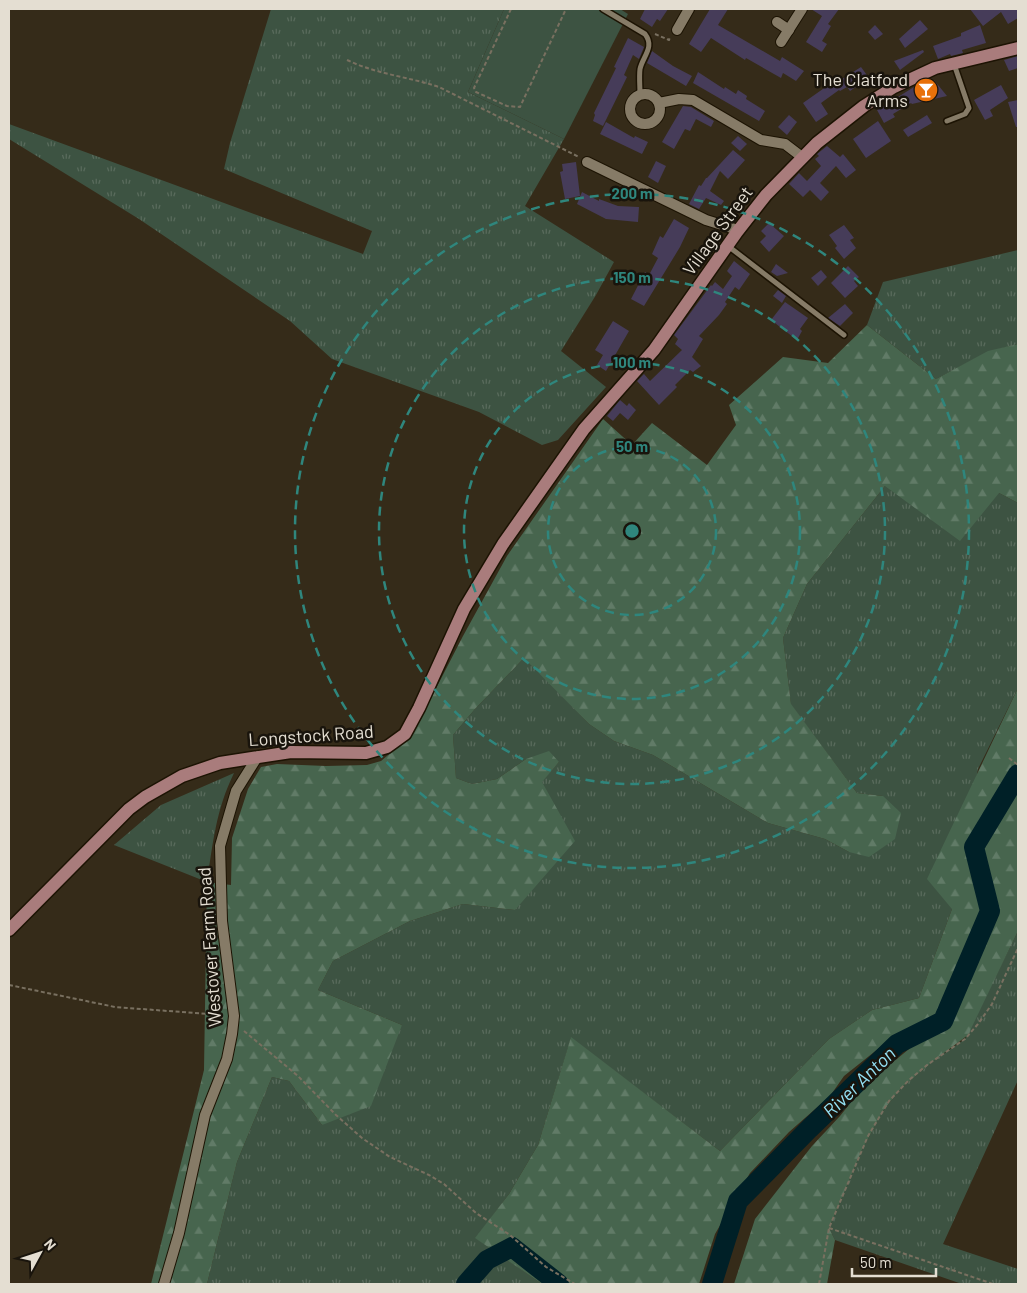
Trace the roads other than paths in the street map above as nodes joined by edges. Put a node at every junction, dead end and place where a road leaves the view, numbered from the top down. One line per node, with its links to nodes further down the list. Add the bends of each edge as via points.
1 (603, 9): 10 (lane, via 650,40 650,48 640,70)
2 (688, 9): 5 (street)
3 (802, 9): 6 (street)
4 (777, 22): 6 (street)
5 (677, 30)
6 (789, 30): 7 (street)
7 (781, 42)
8 (1018, 48): 9 (street, Village Street)
9 (954, 63): 12 (lane, via 969,108 965,114); 13 (street, Village Street, via 894,87 838,125)
10 (640, 94): 11 (street, via 653,96); 11 (street, via 632,101 630,110 639,122 653,121 659,113)
11 (659, 103): 13 (street, via 693,100 761,140 785,144)
12 (947, 121)
13 (802, 157): 15 (street, Village Street)
14 (587, 162): 15 (street, via 706,220)
15 (738, 230): 16 (street, Village Street)
16 (728, 246): 17 (lane); 18 (street, Village Street, via 654,350 584,429)
17 (844, 336)
18 (484, 575): 19 (street, Longstock Road, via 464,609 412,722 397,741 366,753 292,752)
19 (258, 756): 20 (street, Longstock Road, via 199,769 144,797 114,823); 21 (street, Westover Farm Road, via 236,791 220,846 222,920 234,1016 228,1059 206,1115)
20 (9, 930)
21 (164, 1284)

